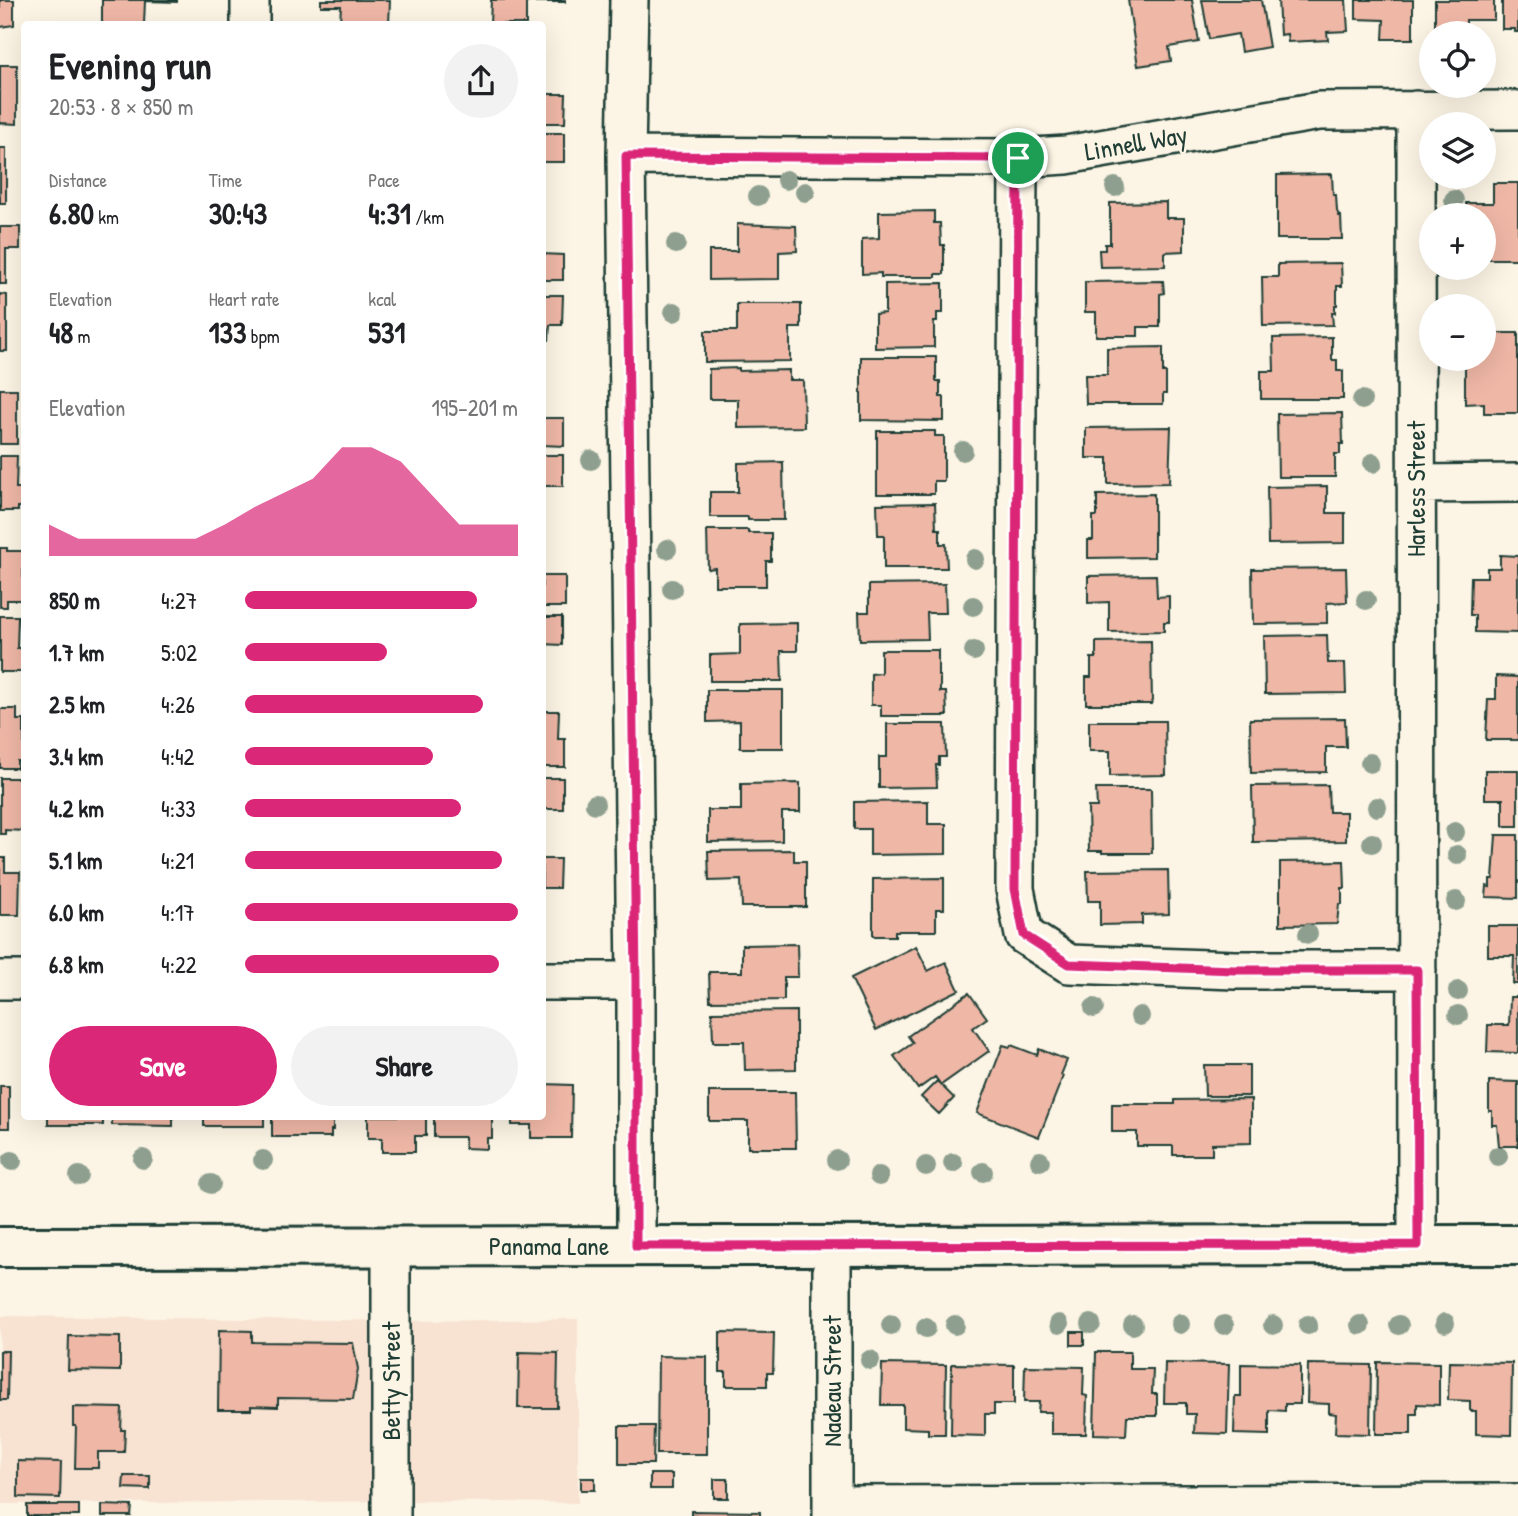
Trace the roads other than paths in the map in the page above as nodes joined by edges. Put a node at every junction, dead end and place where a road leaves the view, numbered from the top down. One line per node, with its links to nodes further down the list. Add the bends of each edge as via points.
1 (250, 0): 3 (street)
2 (629, 0): 6 (street)
3 (250, 21)
4 (1416, 110): 5 (street, Linnell Way); 7 (street, Linnell Way, via 1320,111 1066,155); 9 (street, Harless Street)
5 (1518, 110)
6 (626, 156): 7 (street, Linnell Way); 14 (street)
7 (1018, 158): 10 (street, via 1015,889 1024,935 1069,964)
8 (1518, 483): 9 (street)
9 (1416, 484): 10 (street, Harless Street)
10 (1417, 970): 15 (street, Harless Street)
11 (0, 980): 12 (street)
12 (21, 980)
13 (546, 981): 14 (street)
14 (636, 981): 17 (street)
15 (1418, 1245): 16 (main road, Panama Lane); 18 (main road, Panama Lane)
16 (1518, 1245)
17 (636, 1246): 18 (main road, Panama Lane); 20 (main road, Panama Lane)
18 (832, 1246): 22 (street, Nadeau Street)
19 (0, 1247): 20 (main road, Panama Lane)
20 (391, 1247): 23 (street, Betty Street)
21 (1518, 1503): 22 (street)
22 (832, 1510)
23 (391, 1516)

